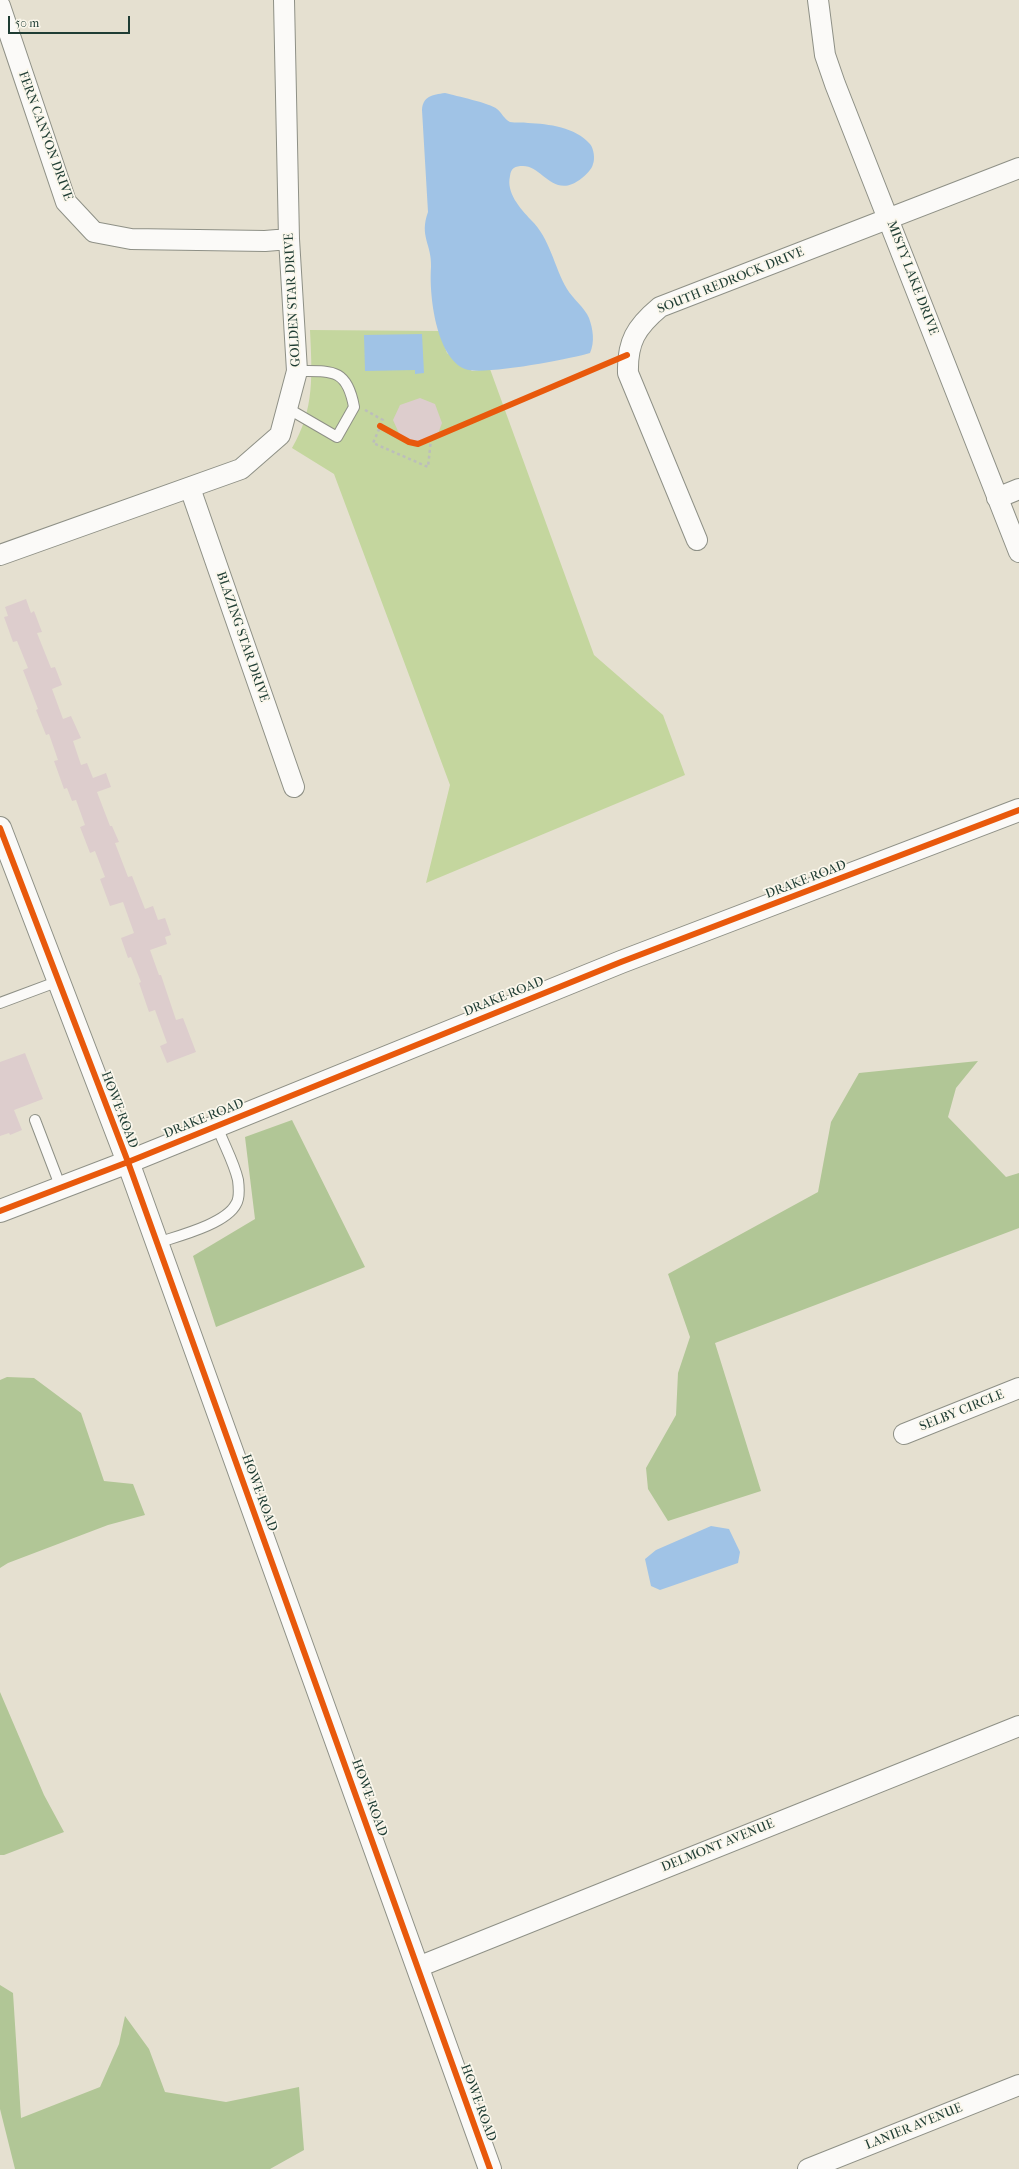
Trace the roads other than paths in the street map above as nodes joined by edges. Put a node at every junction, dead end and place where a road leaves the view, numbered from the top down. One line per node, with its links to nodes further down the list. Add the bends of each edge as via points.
1 (284, 0): 6 (street, GOLDEN STAR DRIVE)
2 (818, 0): 5 (street, MISTY LAKE DRIVE, via 825,54)
3 (0, 6): 6 (street, FERN CANYON DRIVE, via 66,202 94,232 131,239)
4 (1019, 168): 5 (street, SOUTH REDROCK DRIVE)
5 (889, 219): 11 (street, MISTY LAKE DRIVE); 12 (street, SOUTH REDROCK DRIVE, via 660,307 645,320 634,335 627,355 628,374)
6 (289, 239): 7 (street, GOLDEN STAR DRIVE)
7 (297, 371): 8 (street, GOLDEN STAR DRIVE); 8 (lane, via 327,370 344,378 352,393 354,407 337,438)
8 (287, 408): 9 (street, GOLDEN STAR DRIVE, via 280,435 241,469)
9 (190, 488): 14 (street, GOLDEN STAR DRIVE); 15 (street, BLAZING STAR DRIVE)
10 (1019, 489): 11 (street)
11 (997, 498): 13 (street, MISTY LAKE DRIVE)
12 (697, 540)
13 (1019, 552)
14 (0, 555)
15 (294, 787)
16 (1019, 810): 21 (street, DRAKE ROAD, via 621,962)
17 (0, 828): 18 (street, HOWE ROAD)
18 (59, 981): 19 (lane); 22 (street, HOWE ROAD)
19 (0, 1003)
20 (35, 1120): 23 (lane)
21 (217, 1126): 22 (street, DRAKE ROAD); 25 (lane, via 238,1179 239,1192 236,1204 228,1214 217,1221)
22 (128, 1162): 23 (street, DRAKE ROAD); 25 (street, HOWE ROAD)
23 (61, 1188): 24 (street, DRAKE ROAD)
24 (0, 1212)
25 (157, 1243): 29 (street, HOWE ROAD)
26 (1019, 1388): 27 (street, SELBY CIRCLE)
27 (904, 1434)
28 (1019, 1726): 29 (street, DELMONT AVENUE)
29 (418, 1967): 31 (street, HOWE ROAD)
30 (1019, 2085): 32 (street, LANIER AVENUE)
31 (490, 2169)
32 (808, 2169)

